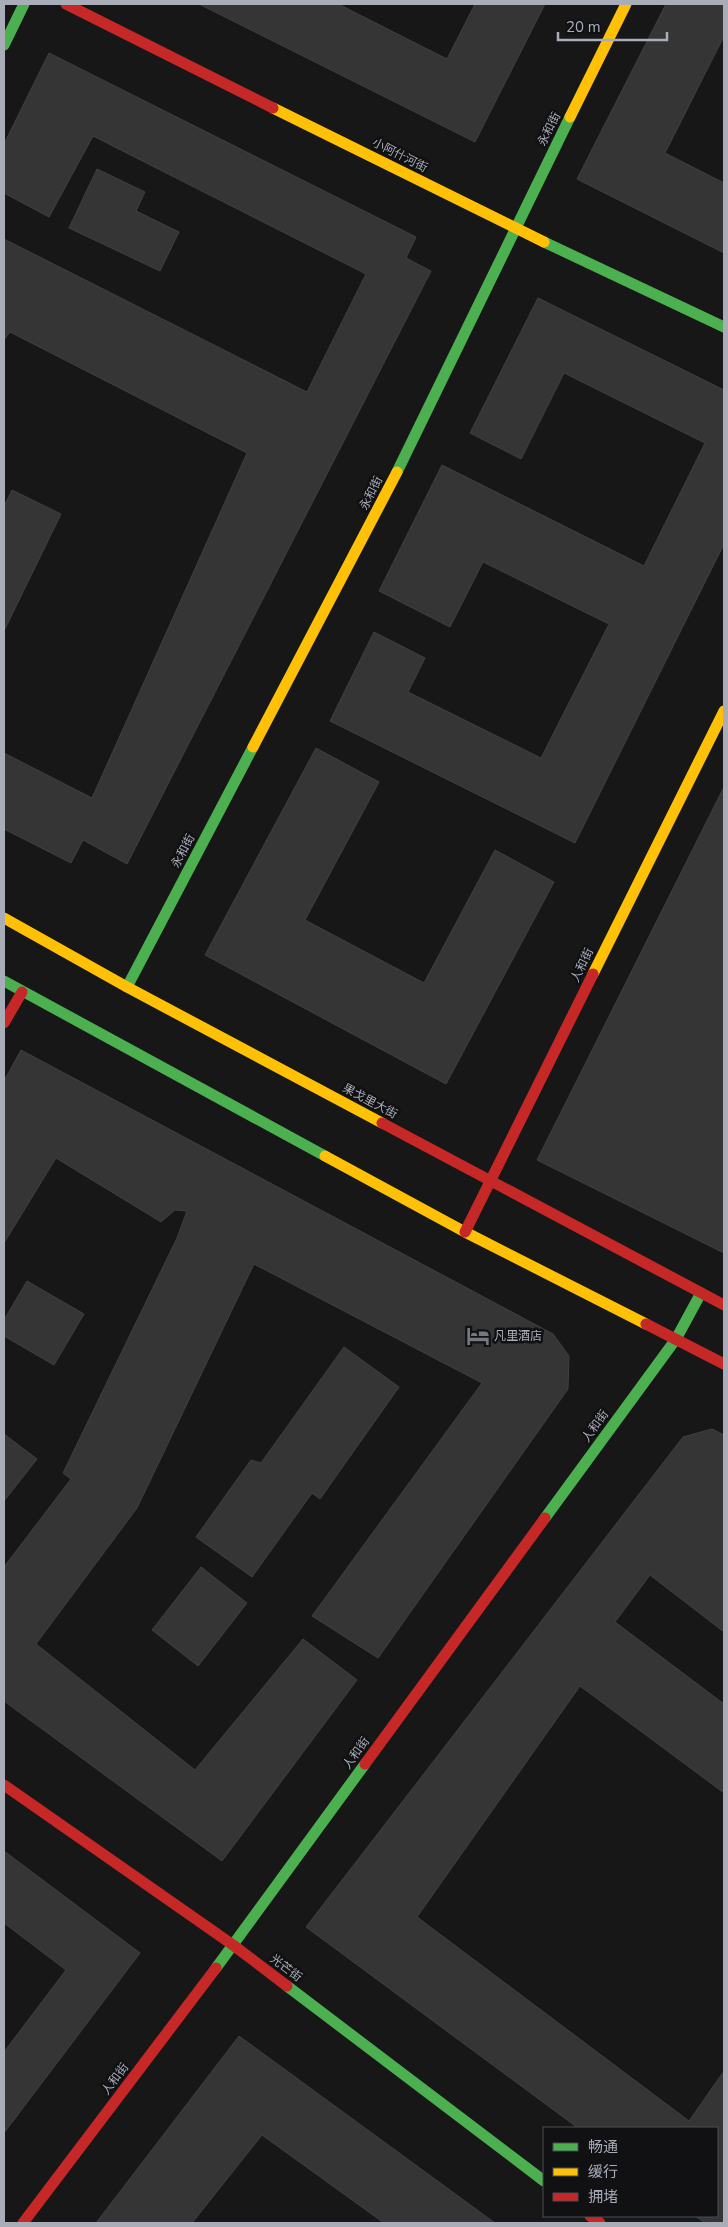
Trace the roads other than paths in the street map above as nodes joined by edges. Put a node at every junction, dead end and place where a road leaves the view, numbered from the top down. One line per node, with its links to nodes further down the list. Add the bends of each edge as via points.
1 (24, 4): 4 (street)
2 (66, 4): 5 (street, 小阿什河街)
3 (626, 4): 5 (street, 永和街)
4 (4, 45)
5 (514, 228): 6 (street, 小阿什河街); 10 (street, 永和街, via 384,499)
6 (724, 327)
7 (724, 711): 13 (street, 人和街)
8 (4, 918): 10 (street, 果戈里大街)
9 (4, 982): 11 (street)
10 (127, 987): 13 (street, 果戈里大街)
11 (22, 992): 12 (street); 14 (street)
12 (4, 1022)
13 (490, 1181): 14 (street, 人和街); 15 (street, 果戈里大街)
14 (465, 1232): 17 (street)
15 (701, 1293): 16 (street, 果戈里大街); 17 (street, 人和街)
16 (724, 1305)
17 (676, 1339): 18 (street); 20 (street, 人和街)
18 (724, 1364)
19 (4, 1785): 20 (street, 光芒街)
20 (233, 1945): 21 (street, 光芒街); 22 (street, 人和街)
21 (543, 2180)
22 (23, 2223)

